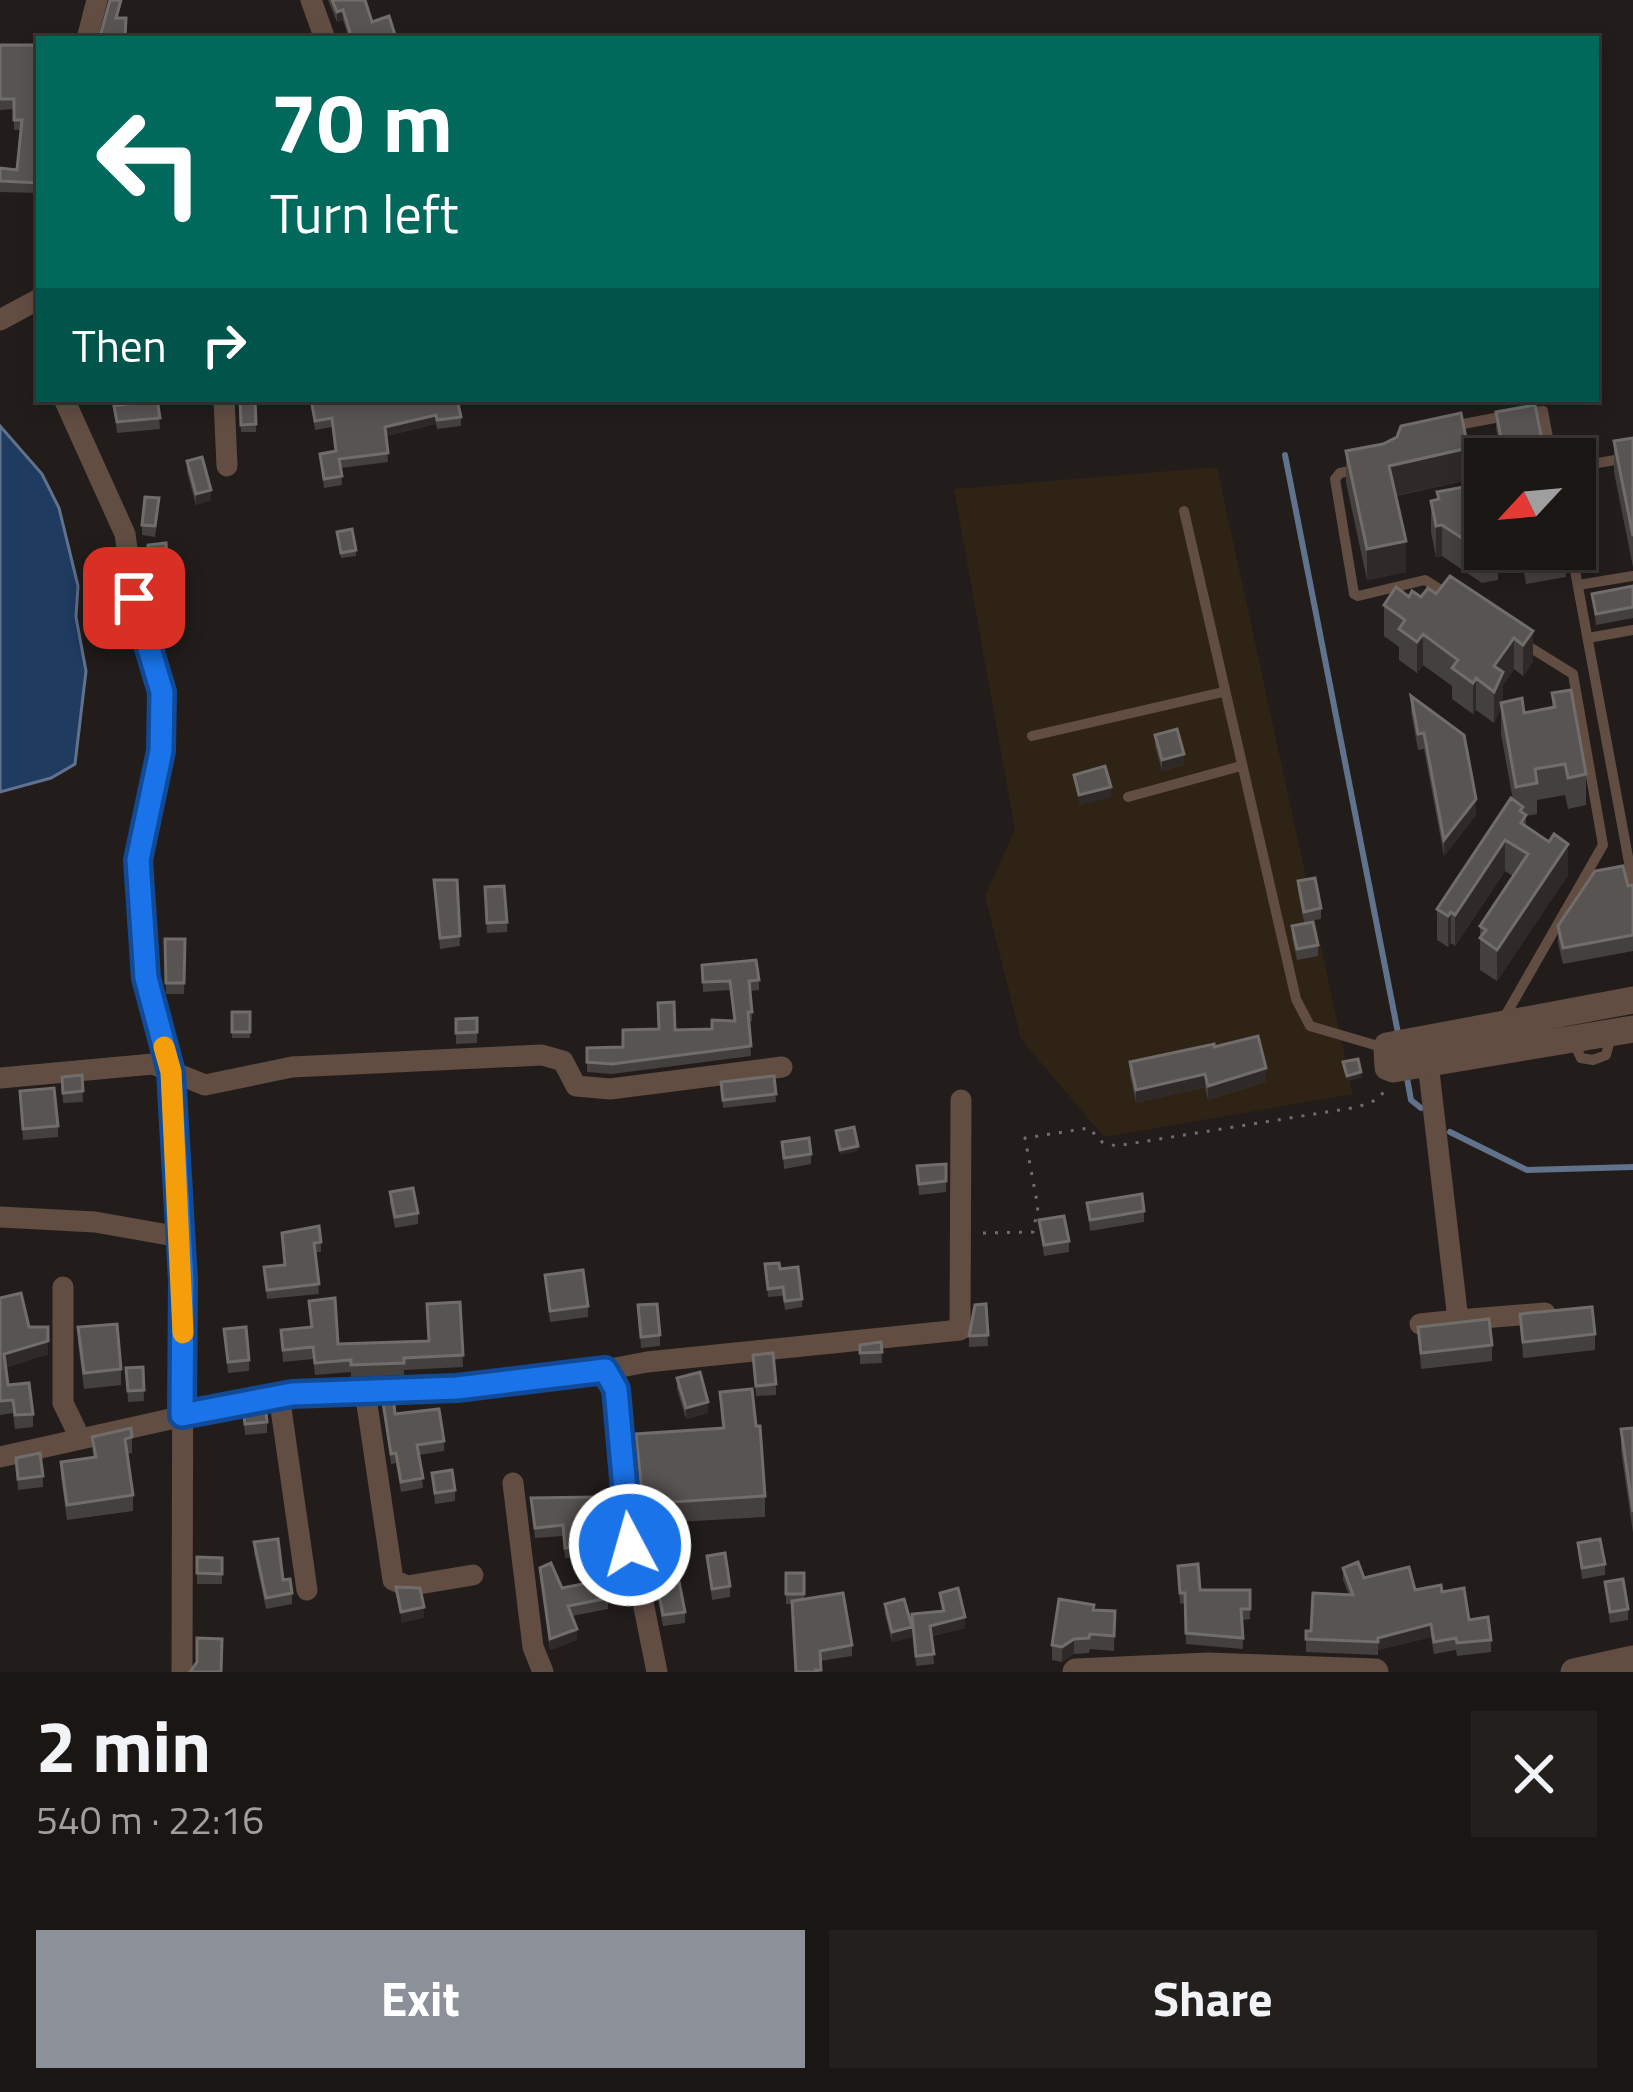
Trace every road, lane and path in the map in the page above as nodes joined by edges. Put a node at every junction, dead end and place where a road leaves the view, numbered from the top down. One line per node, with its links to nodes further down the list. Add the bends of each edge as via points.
1 (97, 0): 3 (street)
2 (311, 0): 4 (street)
3 (88, 36)
4 (324, 36)
5 (36, 307): 6 (street)
6 (0, 320)
7 (65, 402): 35 (street, via 125,534 134,598 159,671 161,751 138,860 146,978)
8 (224, 402): 13 (street)
9 (1431, 430): 10 (lane, via 1540,410)
10 (1548, 438)
11 (1633, 458): 12 (lane)
12 (1596, 463)
13 (227, 466)
14 (1379, 466): 19 (lane, via 1335,475 1354,594 1425,580)
15 (1184, 511): 23 (lane)
16 (1575, 570): 18 (lane)
17 (1633, 576): 18 (lane)
18 (1578, 586): 21 (lane)
19 (1462, 604)
20 (1633, 630): 21 (lane)
21 (1588, 638): 27 (lane)
22 (1517, 639): 30 (lane, via 1573,674 1603,845)
23 (1223, 692): 24 (lane); 25 (lane)
24 (1032, 736)
25 (1241, 766): 26 (lane); 32 (lane, via 1305,1021)
26 (1128, 797)
27 (1633, 884)
28 (1633, 1000): 29 (street)
29 (1580, 1009): 30 (street); 31 (street)
30 (1502, 1022): 32 (street)
31 (1601, 1035): 33 (street)
32 (1389, 1058): 33 (street); 39 (path, via 1386,1090 1337,1110 1116,1146 1089,1128 1025,1138 1038,1207 1034,1232)
33 (1428, 1063): 43 (street)
34 (782, 1067): 35 (street, via 610,1089 577,1086 563,1061 542,1055 292,1067 205,1085)
35 (171, 1072): 36 (street, via 153,1064); 40 (street)
36 (0, 1078)
37 (961, 1100): 39 (street)
38 (0, 1216): 40 (street)
39 (961, 1234): 45 (street, via 960,1330)
40 (180, 1238): 48 (street)
41 (63, 1287): 49 (street, via 63,1403)
42 (1566, 1311): 43 (street)
43 (1458, 1320): 44 (street)
44 (1420, 1324)
45 (605, 1370): 46 (street, via 493,1386); 58 (street, via 616,1389 627,1522)
46 (365, 1391): 47 (street); 52 (street, via 392,1580 407,1586)
47 (280, 1395): 48 (street); 53 (street)
48 (182, 1415): 49 (street); 56 (street)
49 (80, 1438): 50 (street)
50 (0, 1457)
51 (513, 1483): 57 (street)
52 (473, 1575)
53 (307, 1590)
54 (1633, 1659): 61 (street)
55 (1217, 1669): 59 (street); 60 (street)
56 (182, 1672)
57 (542, 1672)
58 (657, 1672)
59 (1076, 1672)
60 (1375, 1672)
61 (1574, 1672)

